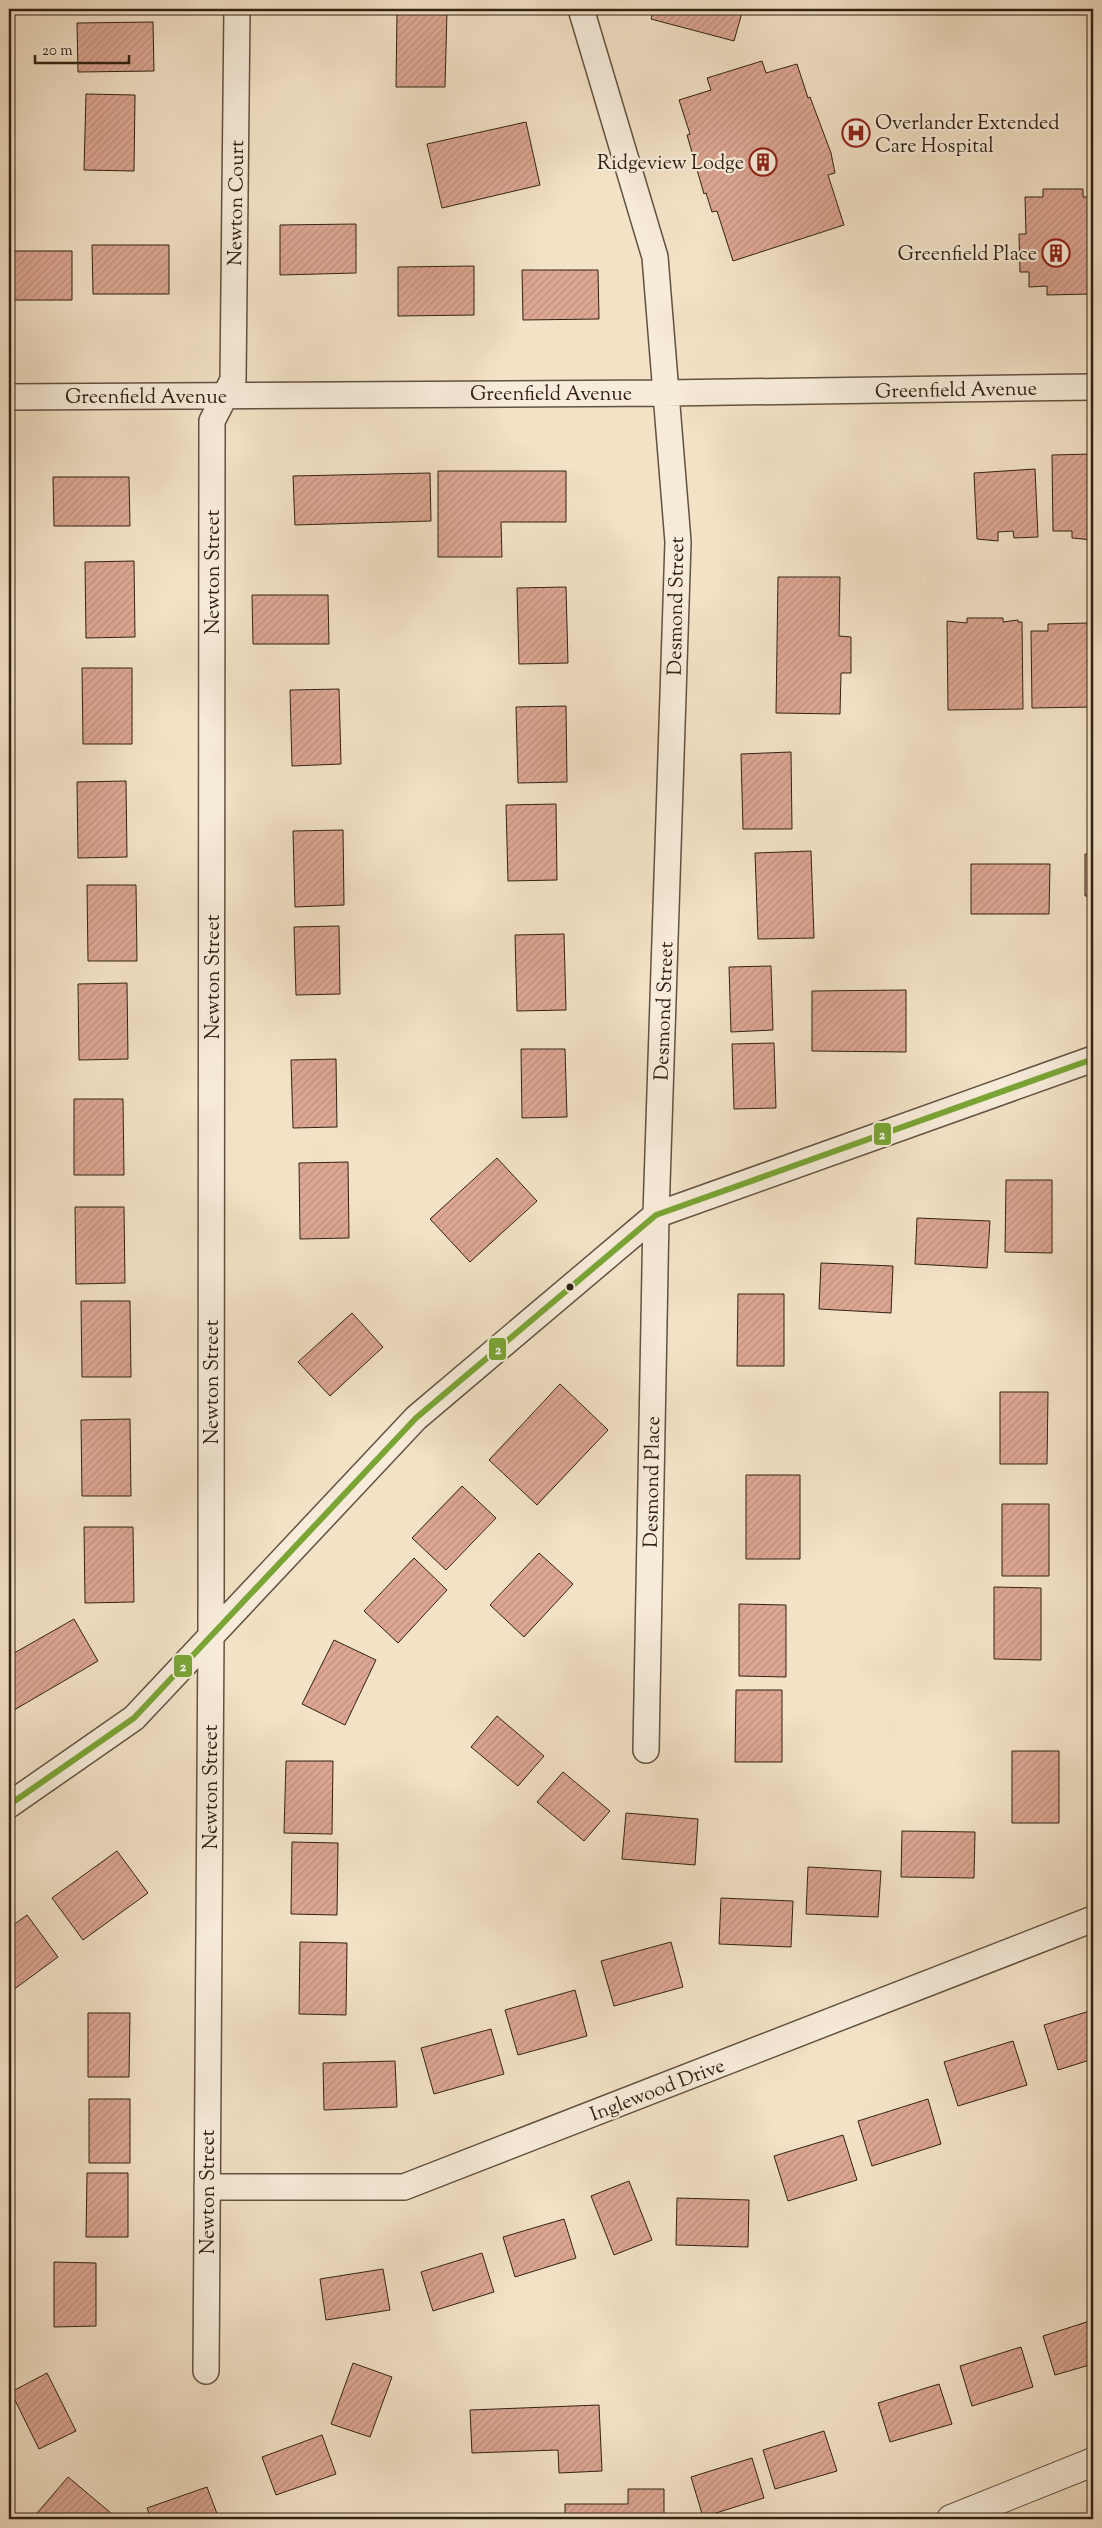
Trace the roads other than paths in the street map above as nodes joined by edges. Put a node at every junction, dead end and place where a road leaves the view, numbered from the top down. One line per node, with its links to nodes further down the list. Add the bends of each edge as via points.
1 (237, 9): 5 (street, Newton Court, via 233,380)
2 (581, 9): 4 (street, Desmond Street, via 655,256)
3 (1093, 387): 4 (street, Greenfield Avenue)
4 (665, 392): 5 (street, Greenfield Avenue); 8 (street, Desmond Street, via 678,542)
5 (225, 396): 6 (street, Greenfield Avenue); 9 (street, Newton Street, via 212,421)
6 (9, 397)
7 (1093, 1059): 8 (street)
8 (656, 1215): 9 (street, via 416,1418); 10 (street, Desmond Place)
9 (211, 1634): 11 (street, via 134,1718); 13 (street, Newton Street)
10 (646, 1750)
11 (9, 1805)
12 (1093, 1919): 13 (street, Inglewood Drive, via 404,2187)
13 (207, 2187): 14 (street, Newton Street)
14 (206, 2371)
15 (1093, 2462): 16 (street)
16 (951, 2519)

